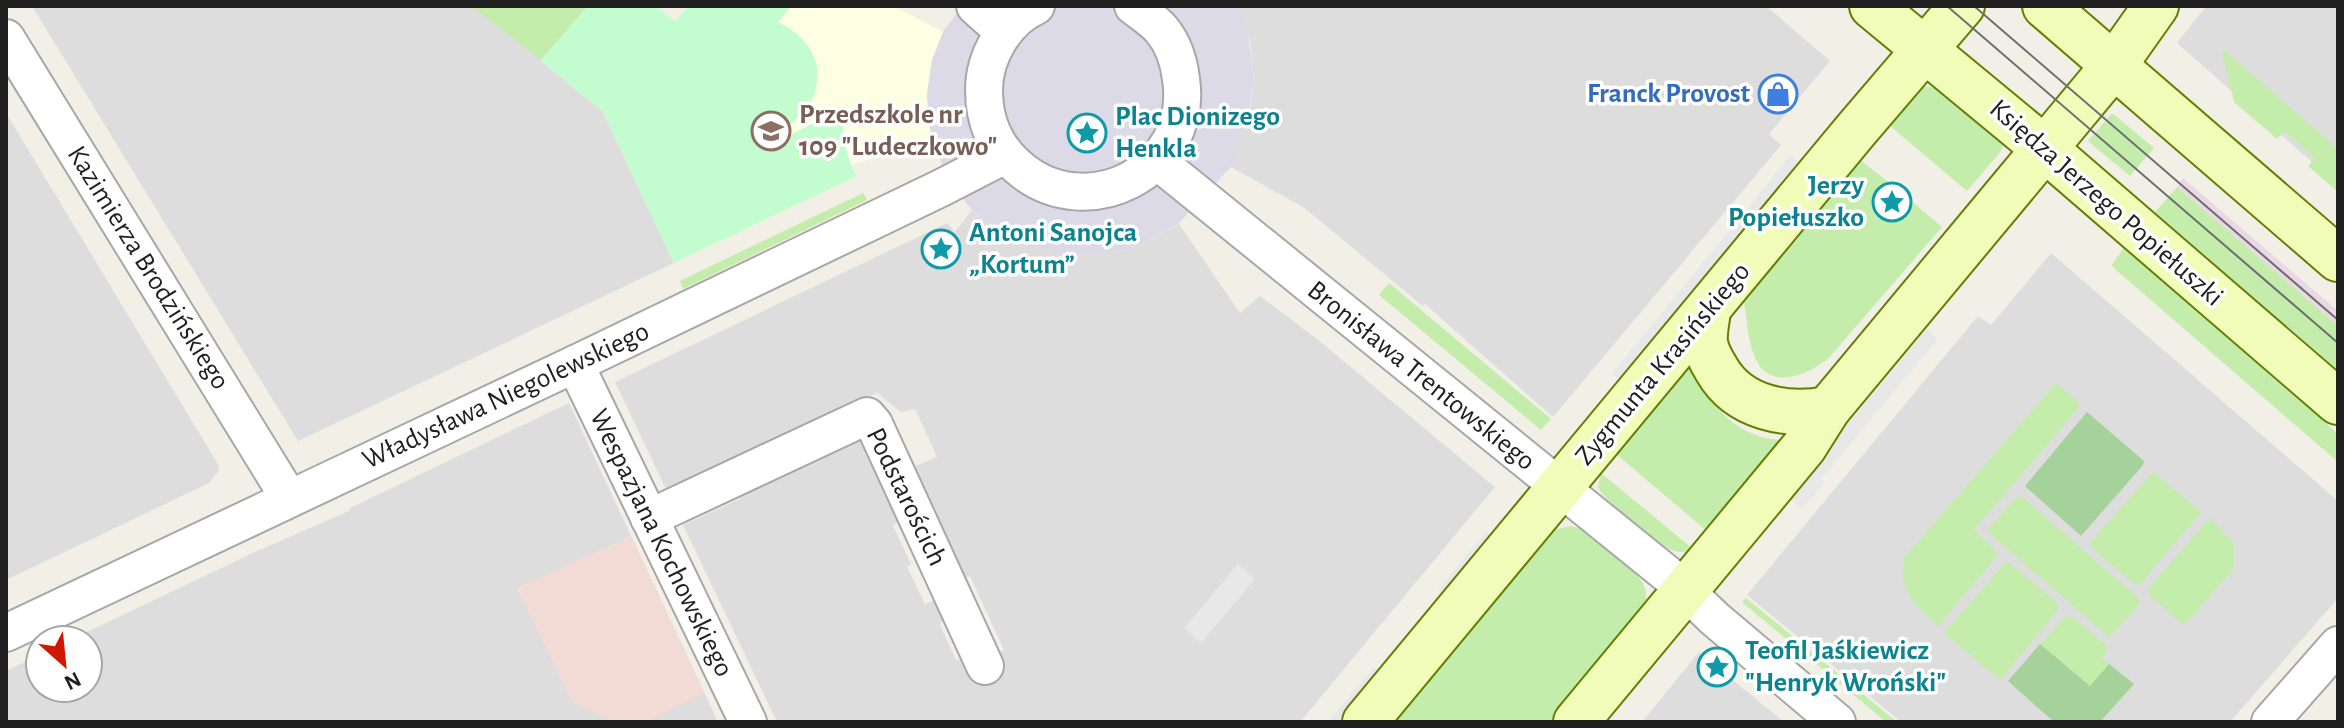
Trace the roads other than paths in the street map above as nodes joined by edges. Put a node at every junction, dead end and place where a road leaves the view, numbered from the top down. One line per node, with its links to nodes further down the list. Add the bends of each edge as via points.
1 (975, 6): 8 (street)
2 (1036, 6): 8 (street)
3 (1133, 6): 14 (street, via 1161,30 1179,61 1184,96 1176,132)
4 (1872, 6): 10 (street, Księdza Jerzego Popiełuszki)
5 (1962, 6): 10 (street, Zygmunta Krasińskiego)
6 (2045, 6): 11 (street)
7 (2156, 6): 11 (street)
8 (1004, 32): 13 (street, via 984,80 984,107)
9 (6, 38): 21 (street, Kazimierza Brodzińskiego)
10 (1925, 48): 12 (street, Księdza Jerzego Popiełuszki); 16 (street, Zygmunta Krasińskiego)
11 (2115, 64): 12 (street); 15 (street)
12 (2045, 149): 18 (street, Księdza Jerzego Popiełuszki); 19 (street)
13 (1005, 155): 14 (street, via 1030,178 1062,191 1096,192 1129,182); 17 (street, Władysława Niegolewskiego)
14 (1157, 161): 20 (street, Bronisława Trentowskiego)
15 (2338, 259)
16 (1708, 310): 19 (street, via 1705,343 1712,362 1725,384 1745,401 1796,411); 20 (street, Zygmunta Krasińskiego)
17 (575, 364): 21 (street, Władysława Niegolewskiego); 22 (street, Wespazjana Kochowskiego)
18 (2338, 402)
19 (1828, 409): 23 (street, via 1804,447)
20 (1560, 488): 23 (street, Bronisława Trentowskiego); 28 (street, Zygmunta Krasińskiego)
21 (289, 498): 24 (street, Władysława Niegolewskiego)
22 (649, 518): 26 (street, Podstarościch, via 867,416); 27 (street, Wespazjana Kochowskiego)
23 (1685, 591): 29 (street); 30 (street, Bronisława Trentowskiego)
24 (6, 633)
25 (2338, 645): 31 (street)
26 (985, 666)
27 (748, 722)
28 (1365, 722)
29 (1576, 722)
30 (1837, 722)
31 (2270, 722)

